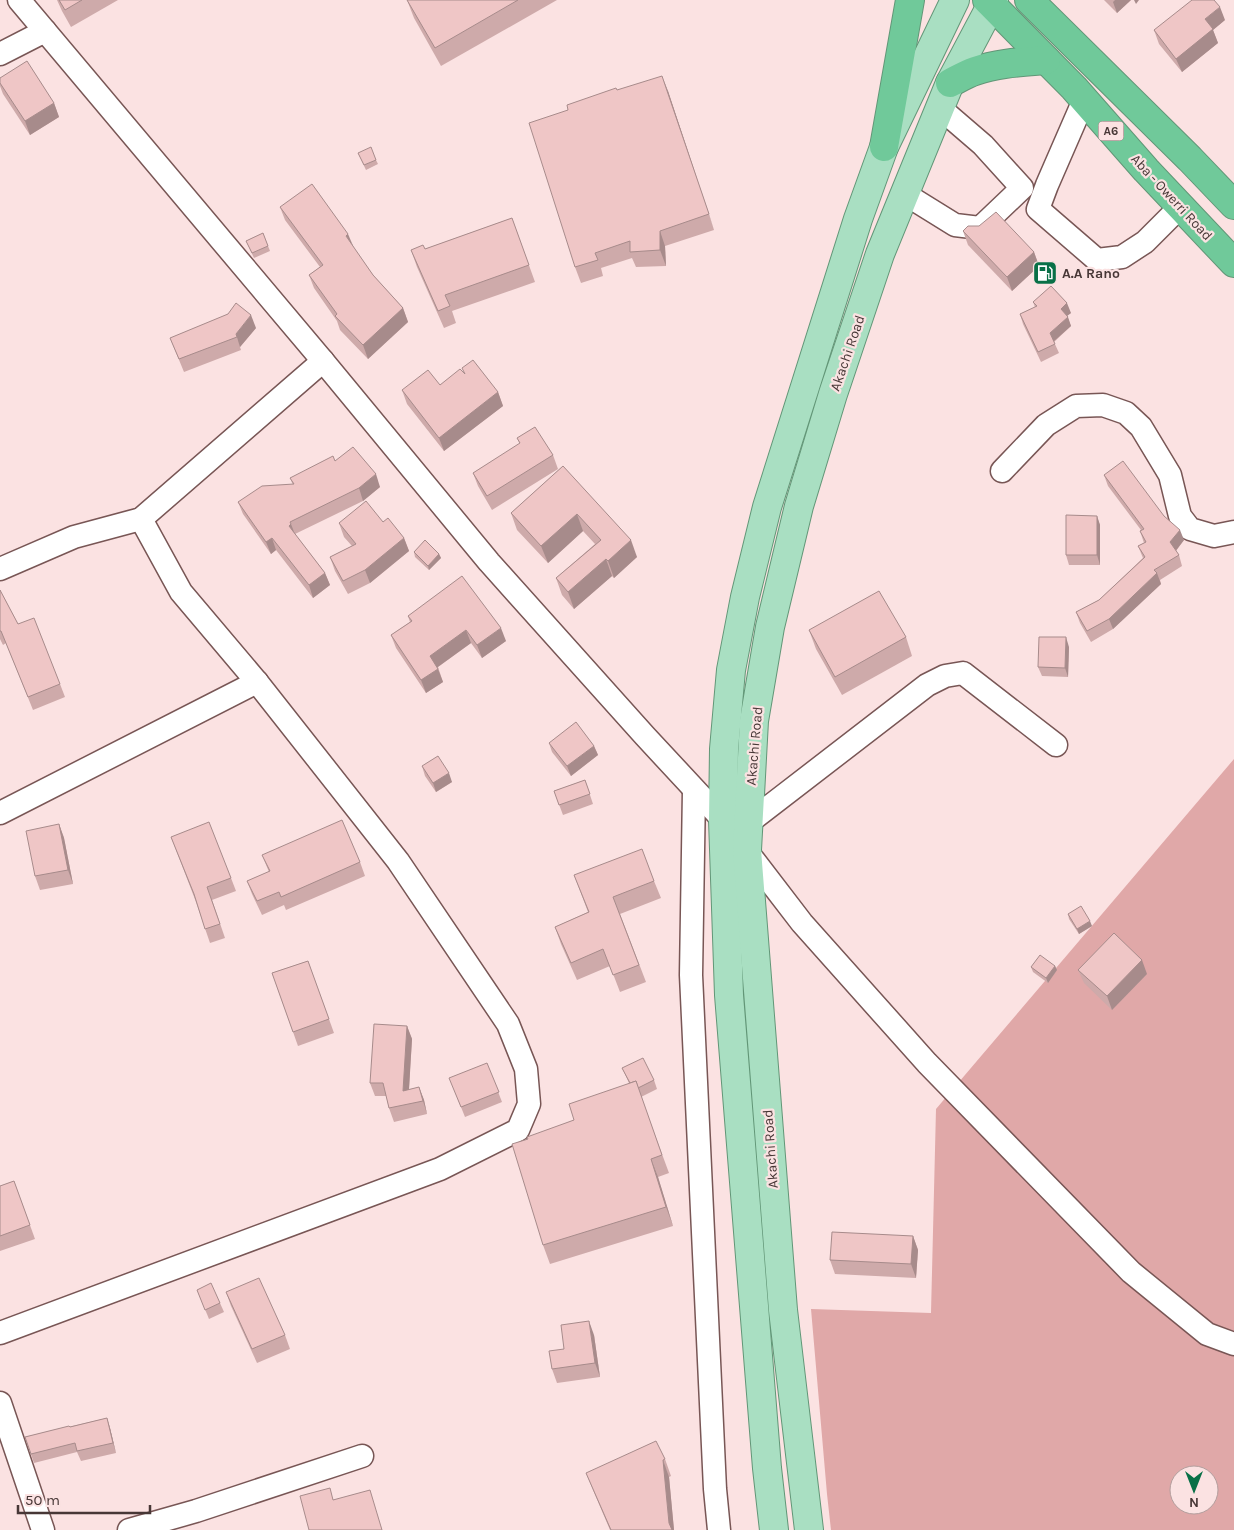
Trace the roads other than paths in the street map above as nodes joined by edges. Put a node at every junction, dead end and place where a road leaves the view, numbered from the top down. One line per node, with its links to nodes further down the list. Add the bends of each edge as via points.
1 (19, 0): 6 (street)
2 (910, 0): 12 (highway)
3 (955, 0): 12 (main road, Akachi Road)
4 (1029, 0): 15 (highway, A6)
5 (990, 1): 8 (highway, Aba - Owerri Road / A6); 9 (main road, Akachi Road)
6 (45, 31): 7 (street); 19 (street)
7 (0, 54)
8 (1046, 60): 9 (highway, via 1010,62 973,72); 10 (highway, Aba - Owerri Road / A6)
9 (950, 83): 11 (main road, Akachi Road)
10 (1084, 100): 16 (highway, Aba - Owerri Road / A6); 17 (street)
11 (940, 108): 13 (street, via 983,145); 14 (main road, Akachi Road)
12 (884, 147): 28 (main road, Akachi Road, via 767,507 745,597 730,680 724,749)
13 (1022, 188): 14 (street, via 980,228 955,225); 17 (street)
14 (905, 194): 28 (main road, Akachi Road, via 871,282 799,506 770,628)
15 (1234, 205)
16 (1181, 206): 17 (street, via 1145,242 1122,257 1097,260); 18 (highway, Aba - Owerri Road / A6)
17 (1038, 209)
18 (1234, 263)
19 (323, 361): 21 (street); 26 (street, via 489,562)
20 (1002, 471): 22 (street, via 1046,425 1076,406 1103,405 1126,413 1142,427 1170,475 1180,516 1190,529 1214,536)
21 (140, 519): 23 (street, via 74,537); 24 (street, via 181,592)
22 (1234, 532)
23 (0, 569)
24 (257, 682): 27 (street); 30 (street, via 398,861 508,1024 526,1069 529,1104 518,1130 440,1168)
25 (1056, 745): 28 (street, via 963,673 944,676)
26 (694, 790): 28 (street); 36 (street, via 692,975 714,1479)
27 (0, 814)
28 (735, 821): 29 (main road, Akachi Road); 37 (main road, Akachi Road, via 729,995)
29 (747, 850): 31 (street, via 802,923 921,1055 1131,1272 1207,1334); 38 (main road, Akachi Road, via 783,1310)
30 (0, 1333)
31 (1234, 1344)
32 (0, 1403): 34 (street)
33 (362, 1456): 35 (street)
34 (43, 1530)
35 (129, 1530)
36 (719, 1530)
37 (774, 1530)
38 (809, 1530)

